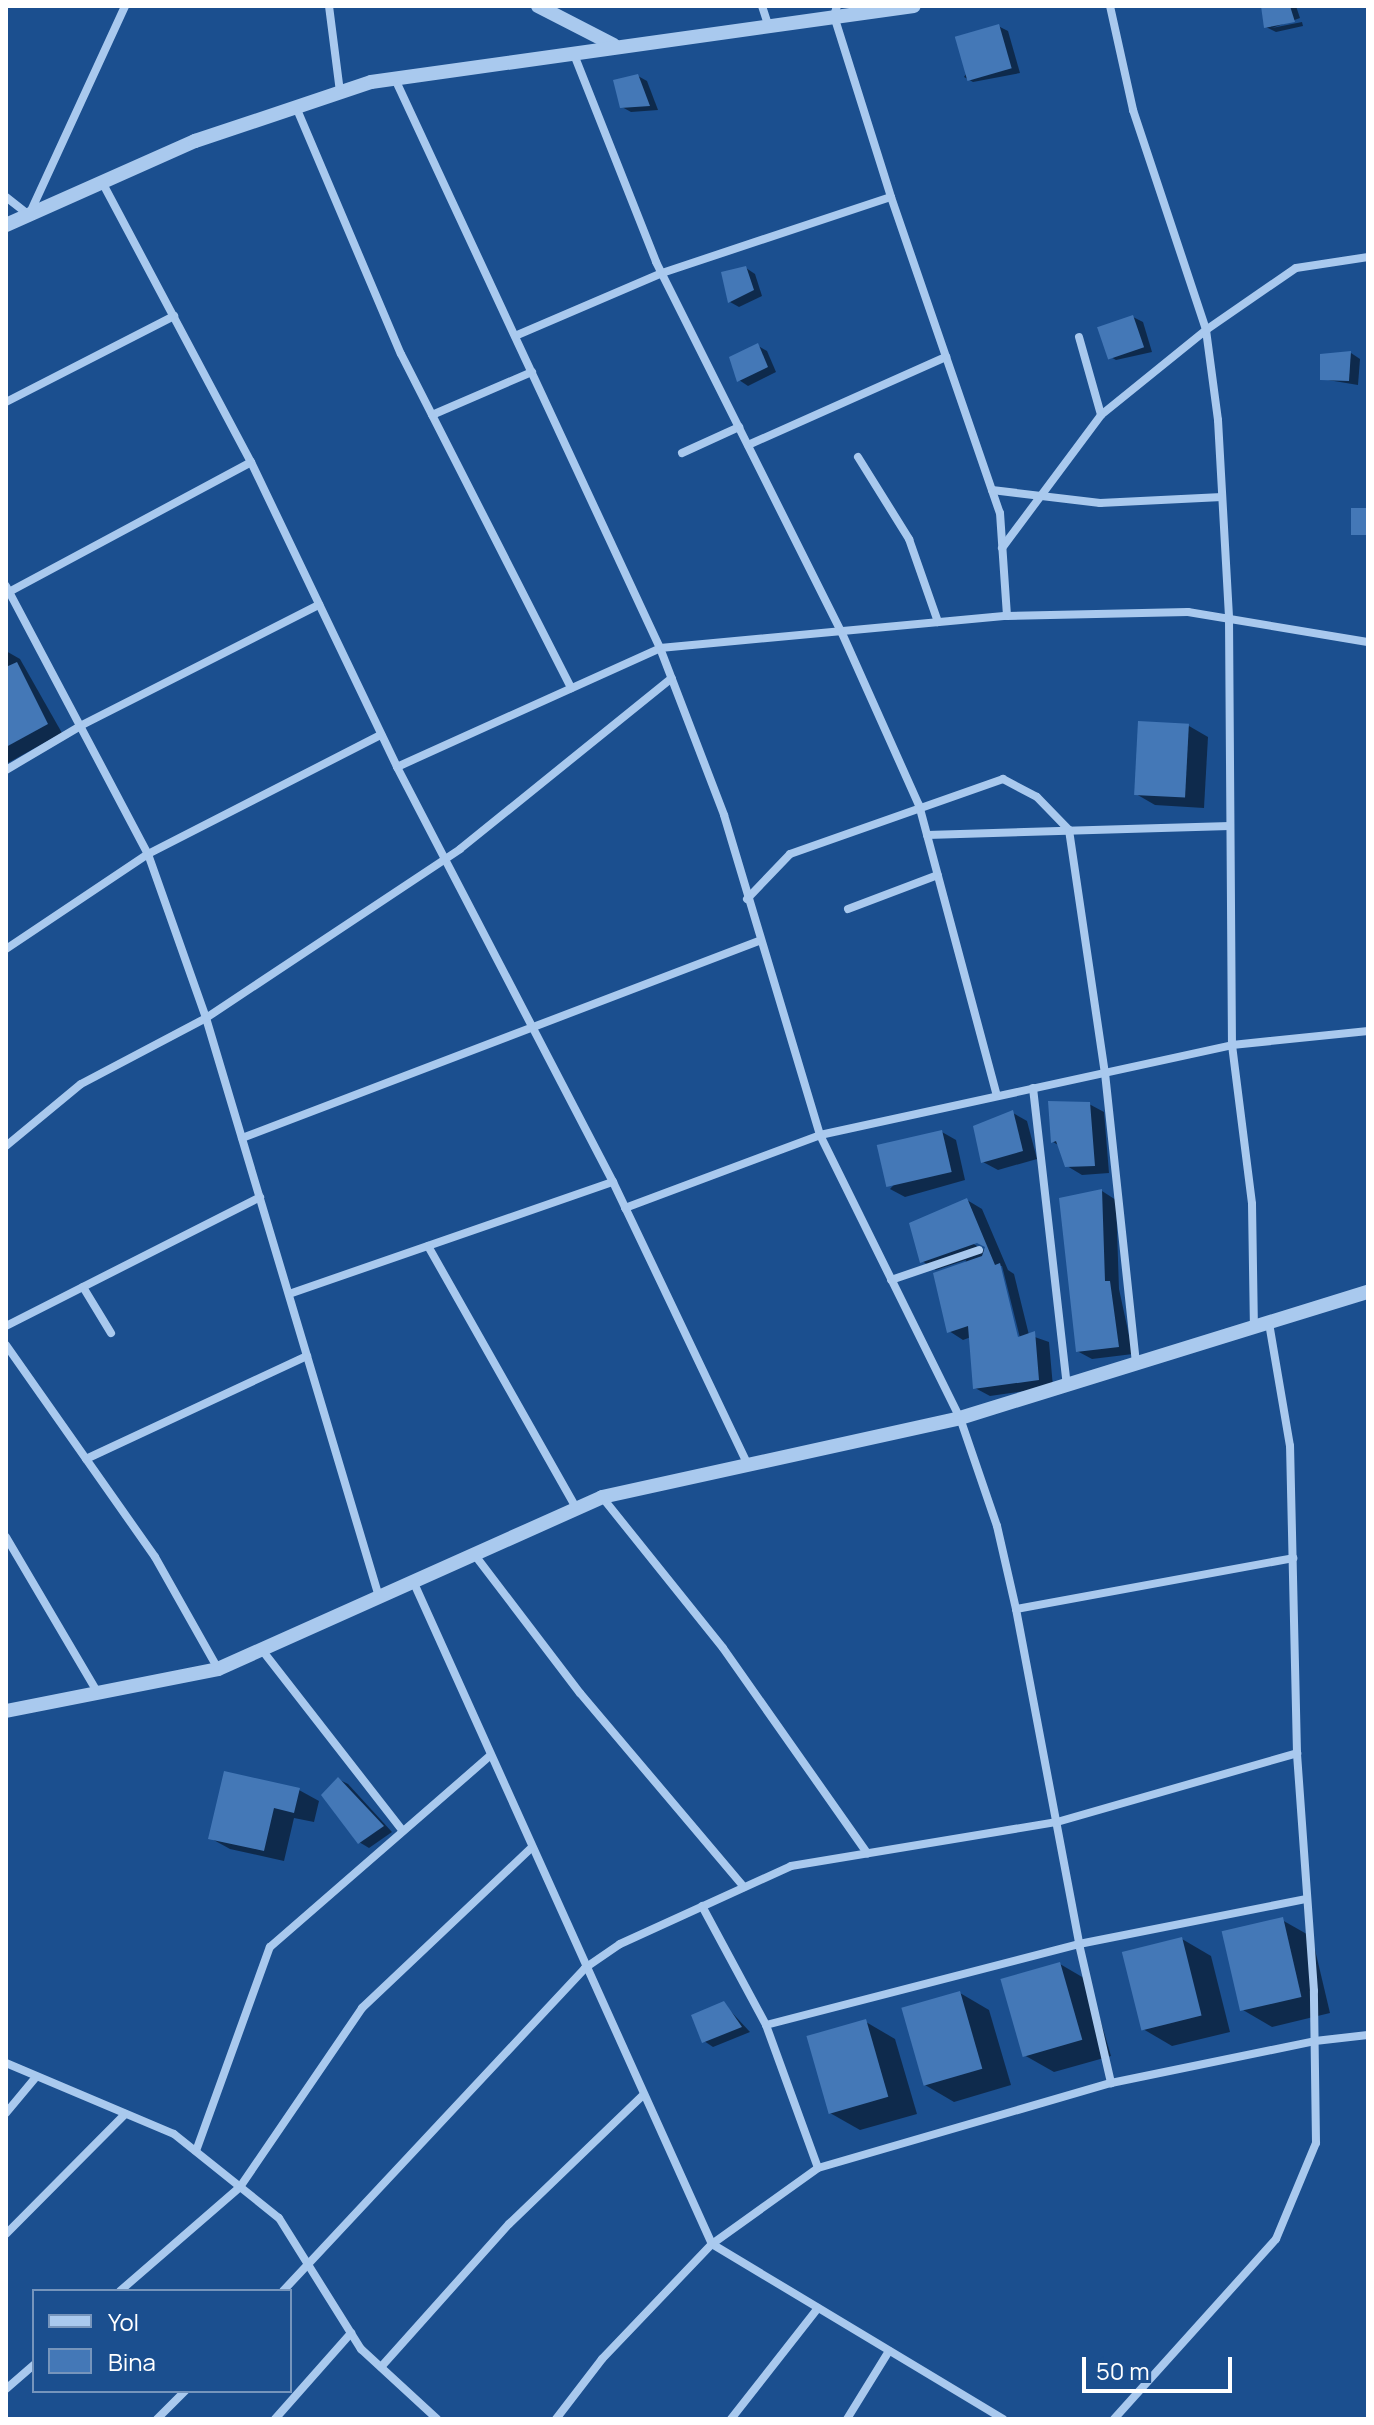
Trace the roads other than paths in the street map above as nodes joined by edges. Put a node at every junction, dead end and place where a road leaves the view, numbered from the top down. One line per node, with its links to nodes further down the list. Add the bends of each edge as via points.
1 (329, 6): 12 (street)
2 (538, 6): 9 (street)
3 (762, 6): 8 (street)
4 (914, 6): 7 (street)
5 (1110, 6): 22 (street, via 1133,110)
6 (123, 7): 17 (street)
7 (835, 11): 8 (street); 16 (street)
8 (768, 25): 9 (street)
9 (614, 45): 10 (street)
10 (573, 51): 11 (street); 20 (street)
11 (395, 79): 12 (street); 23 (street)
12 (340, 93): 13 (street)
13 (296, 107): 14 (street, via 195,141); 28 (street)
14 (102, 182): 17 (street); 21 (street)
15 (6, 197): 17 (street)
16 (891, 197): 20 (street); 25 (street)
17 (29, 215): 18 (street)
18 (6, 225)
19 (1368, 257): 22 (street, via 1296,268)
20 (662, 273): 23 (street); 30 (street)
21 (174, 316): 27 (street); 34 (street)
22 (1206, 330): 29 (street); 37 (street)
23 (515, 336): 26 (street)
24 (1079, 337): 29 (street)
25 (946, 357): 31 (street); 35 (street)
26 (532, 372): 28 (street); 46 (street)
27 (6, 402)
28 (432, 415): 48 (street)
29 (1101, 415): 36 (street)
30 (739, 427): 31 (street); 32 (street)
31 (748, 445): 44 (street)
32 (682, 453)
33 (858, 457): 43 (street, via 909,539)
34 (251, 462): 39 (street); 40 (street)
35 (992, 490): 36 (street); 38 (street)
36 (1041, 496): 37 (street, via 1100,503); 38 (street)
37 (1222, 497): 42 (street)
38 (1002, 548): 41 (street)
39 (7, 590): 49 (street)
40 (319, 605): 49 (street); 50 (street)
41 (1007, 616): 42 (street, via 1188,612); 43 (street)
42 (1229, 619): 45 (street); 54 (street)
43 (938, 622): 44 (street)
44 (841, 631): 46 (street); 53 (street)
45 (1368, 642)
46 (660, 648): 47 (street); 48 (street)
47 (672, 678): 58 (street); 60 (street, via 724,815)
48 (571, 688): 51 (street)
49 (82, 725): 52 (street); 57 (street)
50 (381, 735): 51 (street); 57 (street)
51 (397, 767): 58 (street)
52 (6, 770)
53 (919, 805): 55 (street, via 1003,779 1037,797); 56 (street); 60 (street, via 790,854)
54 (1230, 826): 55 (street); 67 (street)
55 (1069, 830): 56 (street); 68 (street)
56 (927, 835): 59 (street)
57 (148, 854): 63 (street); 64 (street)
58 (444, 858): 64 (street); 65 (street)
59 (938, 875): 61 (street); 70 (street)
60 (747, 899): 62 (street)
61 (848, 909)
62 (759, 941): 65 (street); 71 (street)
63 (6, 949)
64 (206, 1018): 72 (street); 73 (street, via 81,1084)
65 (532, 1026): 72 (street); 74 (street)
66 (1368, 1031): 67 (street)
67 (1232, 1045): 68 (street); 83 (street)
68 (1105, 1073): 69 (street); 88 (street)
69 (1033, 1088): 70 (street); 89 (street)
70 (997, 1096): 71 (street)
71 (820, 1135): 76 (street); 79 (street)
72 (242, 1138): 75 (street)
73 (6, 1146)
74 (613, 1182): 76 (street); 77 (street)
75 (260, 1197): 80 (street); 82 (street)
76 (625, 1208): 92 (street)
77 (428, 1246): 82 (street); 94 (street)
78 (979, 1250): 79 (street)
79 (891, 1280): 90 (street)
80 (83, 1287): 84 (street); 85 (street)
81 (1368, 1292): 83 (street)
82 (289, 1294): 87 (street)
83 (1261, 1325): 88 (street); 97 (street, via 1290,1446)
84 (6, 1326)
85 (111, 1333)
86 (6, 1345): 91 (street)
87 (307, 1356): 91 (street); 99 (street)
88 (1136, 1364): 89 (street)
89 (1067, 1385): 90 (street)
90 (960, 1418): 92 (street); 100 (street, via 997,1526)
91 (86, 1459): 102 (street, via 155,1557)
92 (748, 1465): 93 (street)
93 (602, 1497): 94 (street); 110 (street, via 723,1648)
94 (576, 1508): 96 (street)
95 (6, 1537): 103 (street)
96 (474, 1554): 98 (street); 111 (street, via 580,1693)
97 (1293, 1558): 100 (street); 105 (street)
98 (413, 1581): 99 (street); 106 (street)
99 (379, 1597): 101 (street)
100 (1016, 1609): 107 (street)
101 (262, 1650): 102 (street); 108 (street)
102 (218, 1669): 103 (street)
103 (98, 1693): 104 (street)
104 (6, 1711)
105 (1297, 1753): 107 (street); 112 (street)
106 (490, 1756): 108 (street); 109 (street)
107 (1057, 1822): 110 (street); 114 (street)
108 (403, 1831): 125 (street, via 270,1947)
109 (531, 1848): 115 (street); 127 (street, via 362,2008)
110 (867, 1853): 111 (street, via 791,1866)
111 (744, 1887): 113 (street)
112 (1307, 1899): 114 (street); 118 (street)
113 (702, 1906): 115 (street, via 620,1944); 116 (street)
114 (1079, 1944): 116 (street); 121 (street)
115 (585, 1968): 122 (street); 130 (street)
116 (766, 2025): 126 (street)
117 (1368, 2035): 118 (street)
118 (1315, 2041): 121 (street); 147 (street, via 1316,2143 1276,2239)
119 (6, 2063): 120 (street)
120 (36, 2077): 123 (street); 124 (street)
121 (1111, 2083): 126 (street)
122 (643, 2095): 129 (street); 137 (street, via 509,2224)
123 (6, 2113)
124 (125, 2114): 125 (street, via 174,2134); 128 (street)
125 (196, 2151): 127 (street)
126 (818, 2168): 129 (street)
127 (240, 2187): 130 (street, via 279,2218); 131 (street)
128 (6, 2234)
129 (712, 2244): 133 (street); 143 (street, via 602,2359)
130 (308, 2265): 132 (street); 134 (street)
131 (122, 2289)
132 (285, 2289)
133 (818, 2308): 135 (street); 144 (street)
134 (351, 2333): 137 (street); 141 (street)
135 (889, 2351): 145 (street); 146 (street)
136 (32, 2367): 138 (street)
137 (381, 2367): 142 (street)
138 (6, 2389)
139 (183, 2393): 140 (street)
140 (157, 2419)
141 (275, 2419)
142 (437, 2419)
143 (556, 2419)
144 (731, 2419)
145 (847, 2419)
146 (1003, 2419)
147 (1114, 2419)

